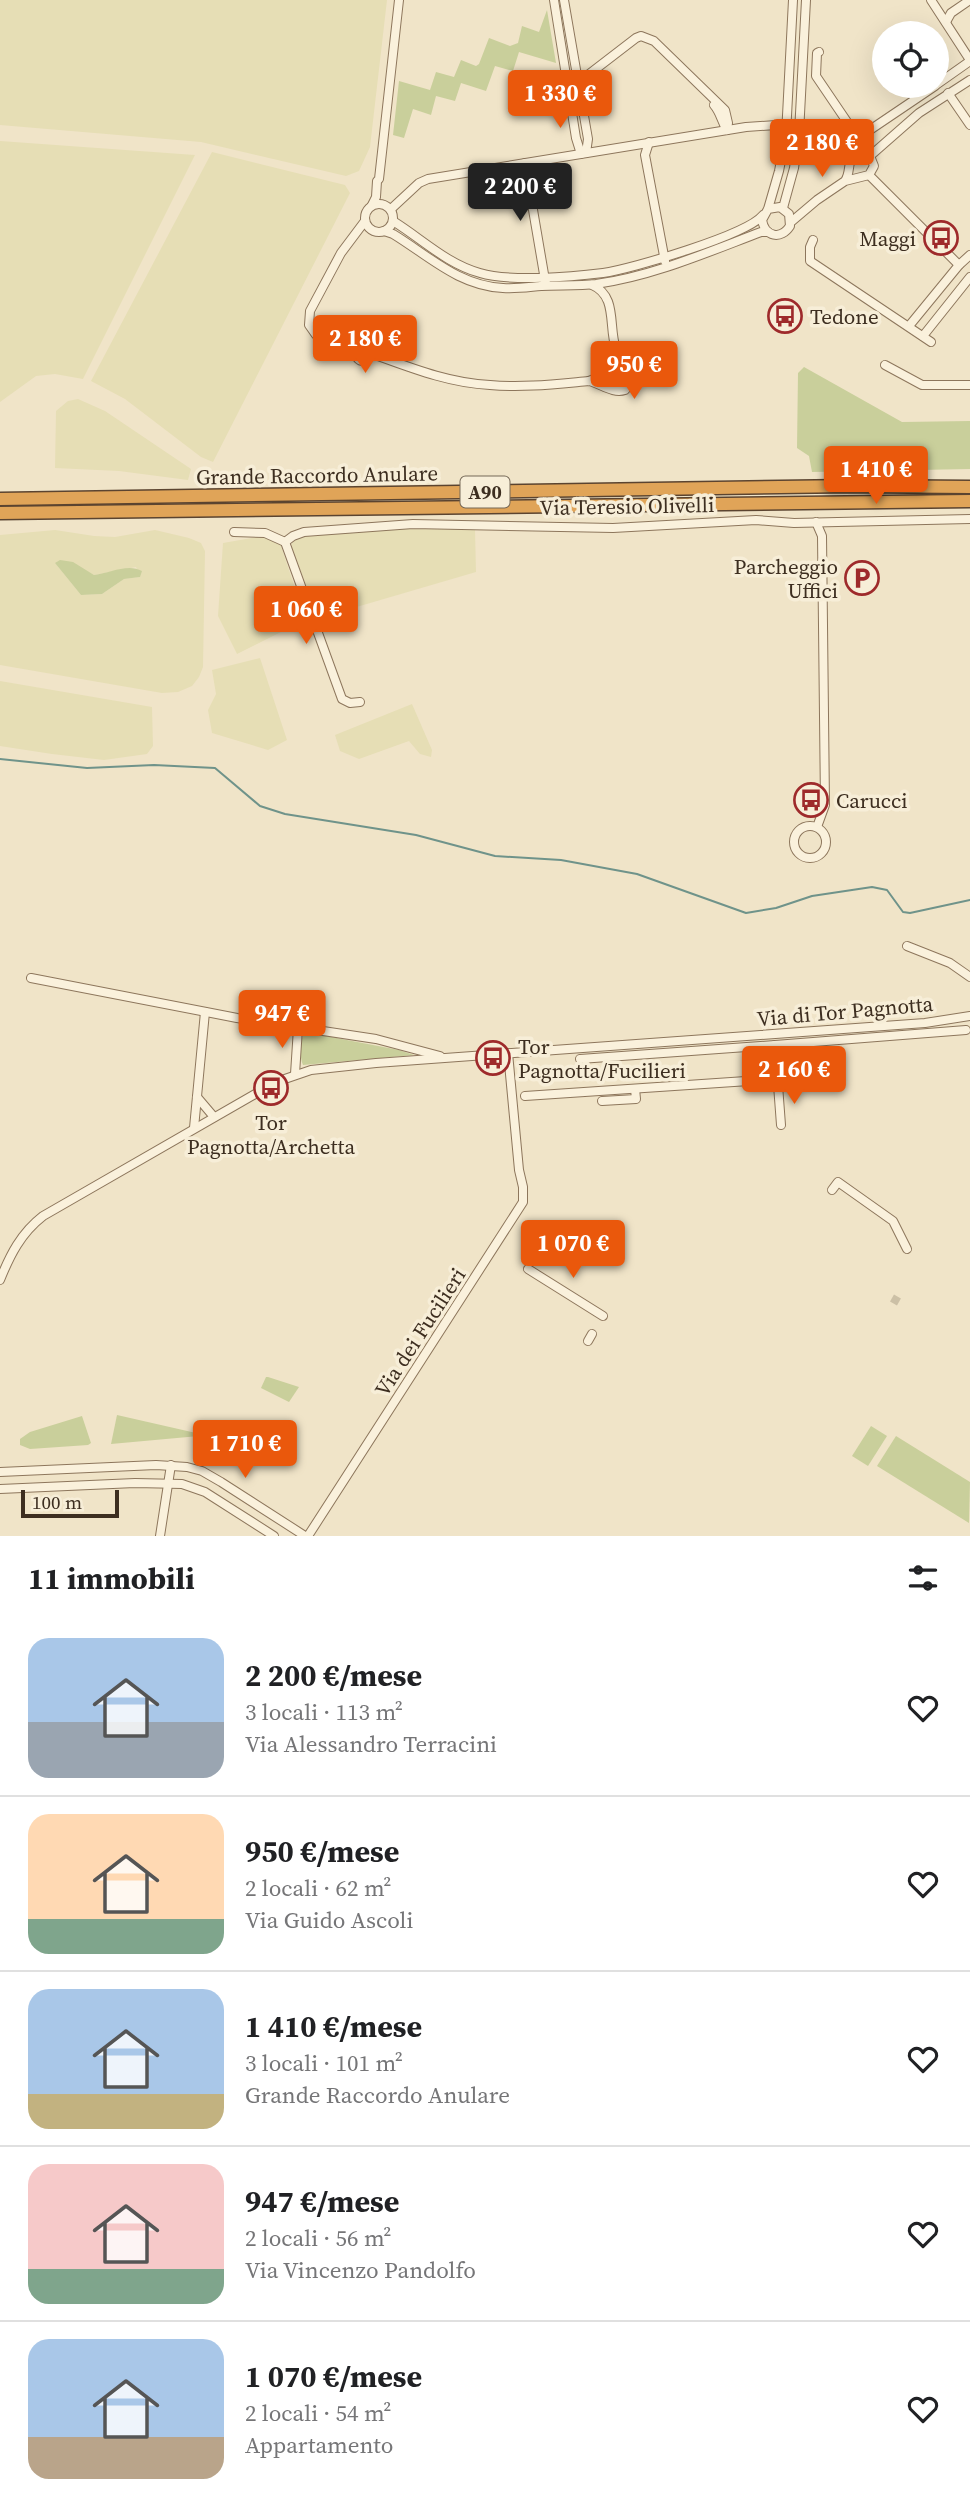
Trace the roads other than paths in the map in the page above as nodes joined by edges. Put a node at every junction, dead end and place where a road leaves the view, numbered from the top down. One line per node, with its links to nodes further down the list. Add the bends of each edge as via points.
1 (399, 0): 36 (street)
2 (554, 0): 12 (street)
3 (564, 0): 11 (street)
4 (793, 0): 25 (street)
5 (806, 0): 41 (street, via 799,133)
6 (931, 0): 8 (street)
7 (970, 0): 9 (street)
8 (945, 21)
9 (947, 21)
10 (949, 27): 14 (street)
11 (570, 37): 12 (street); 16 (street)
12 (560, 38): 21 (street)
13 (819, 52): 27 (street, via 816,75)
14 (970, 61): 15 (street)
15 (949, 76)
16 (578, 79): 19 (street); 26 (street, via 636,38 650,39 725,110)
17 (970, 80): 18 (street)
18 (949, 92)
19 (580, 94): 21 (street); 29 (street, via 588,139)
20 (949, 94): 24 (street)
21 (570, 96): 29 (street, via 578,147)
22 (917, 98): 27 (street)
23 (941, 98): 30 (street)
24 (970, 125)
25 (786, 129): 26 (street, via 760,125); 42 (street)
26 (727, 130): 28 (street)
27 (858, 138): 31 (street)
28 (649, 142): 29 (street); 52 (street, via 645,155)
29 (584, 153): 32 (street)
30 (870, 156): 31 (street, via 860,153); 34 (street, via 874,166)
31 (851, 159): 33 (street)
32 (525, 163): 40 (street, via 428,179); 55 (street)
33 (850, 170): 35 (street); 37 (street)
34 (869, 175): 35 (street); 53 (street)
35 (858, 177): 37 (street)
36 (379, 179): 39 (street); 40 (street)
37 (845, 181): 38 (street)
38 (816, 200): 41 (street); 45 (street)
39 (372, 205): 40 (street); 43 (street)
40 (388, 207): 44 (street)
41 (785, 209): 42 (street); 45 (street)
42 (766, 212): 48 (street, via 762,225); 52 (street, via 756,223)
43 (365, 221): 46 (street); 50 (street)
44 (393, 222): 47 (street); 55 (street, via 466,269 497,277)
45 (791, 222): 48 (street, via 781,235)
46 (374, 231): 47 (street); 50 (street)
47 (384, 231): 59 (street, via 462,279 503,288)
48 (768, 232): 54 (street)
49 (813, 240): 61 (street, via 810,261)
50 (348, 244): 69 (street, via 308,320 316,334 446,378 490,385)
51 (970, 255): 53 (street)
52 (665, 256): 54 (street); 55 (street, via 605,272)
53 (959, 265): 61 (street)
54 (663, 267): 57 (street)
55 (544, 276): 59 (street, via 546,283)
56 (970, 277): 62 (street)
57 (619, 279): 58 (street); 60 (street)
58 (592, 285): 59 (street); 60 (street)
59 (541, 286)
60 (608, 300): 64 (street)
61 (909, 326): 62 (street)
62 (923, 336): 63 (street)
63 (931, 342)
64 (616, 348): 65 (street); 66 (street)
65 (612, 364): 66 (street); 68 (street)
66 (624, 364): 71 (street, via 633,377 629,387 619,392)
67 (885, 365): 70 (street, via 922,385)
68 (606, 372): 69 (street); 71 (street)
69 (589, 381): 71 (street)
70 (970, 385)
71 (607, 387)
72 (970, 486): 73 (highway, Grande Raccordo Anulare / A90)
73 (0, 499)
74 (970, 501): 75 (highway, Grande Raccordo Anulare / A90)
75 (0, 513)
76 (970, 519): 77 (street, Via Teresio Olivelli)
77 (816, 522): 79 (street, Via Teresio Olivelli, via 613,528 412,524 304,532); 81 (street, via 822,536 825,800)
78 (234, 531): 79 (street, via 265,533)
79 (285, 542): 80 (street, via 342,699)
80 (360, 702)
81 (817, 827): 81 (street, via 805,827 796,836 795,848 804,857 816,857 825,850 826,836)
82 (907, 946): 83 (street, via 950,963)
83 (970, 977)
84 (31, 978): 85 (street)
85 (205, 1012): 87 (street); 97 (street)
86 (970, 1016): 90 (street, Via di Tor Pagnotta)
87 (298, 1028): 91 (street, via 376,1039); 93 (street)
88 (966, 1030): 89 (street)
89 (775, 1045): 92 (street); 94 (street)
90 (508, 1053): 91 (street, Via di Tor Pagnotta); 113 (street, Via dei Fucilieri, via 523,1202)
91 (450, 1058): 93 (street, Via di Tor Pagnotta)
92 (580, 1059)
93 (295, 1074): 99 (street, Via di Tor Pagnotta)
94 (777, 1079): 95 (street); 100 (street)
95 (635, 1089): 96 (street); 98 (street, via 636,1099)
96 (525, 1096)
97 (197, 1097): 99 (street); 101 (street)
98 (602, 1101)
99 (214, 1117): 101 (street, Via di Tor Pagnotta)
100 (781, 1125)
101 (194, 1128): 105 (street, Via di Tor Pagnotta, via 38,1220 17,1244)
102 (832, 1190): 103 (street, via 838,1182 893,1221)
103 (907, 1249)
104 (528, 1269): 106 (street)
105 (0, 1279)
106 (603, 1316)
107 (171, 1465): 108 (street); 109 (street); 113 (street, via 207,1474)
108 (0, 1472)
109 (169, 1483): 110 (street); 111 (street); 112 (street, via 201,1490)
110 (0, 1489)
111 (160, 1536)
112 (274, 1536)
113 (307, 1536)

